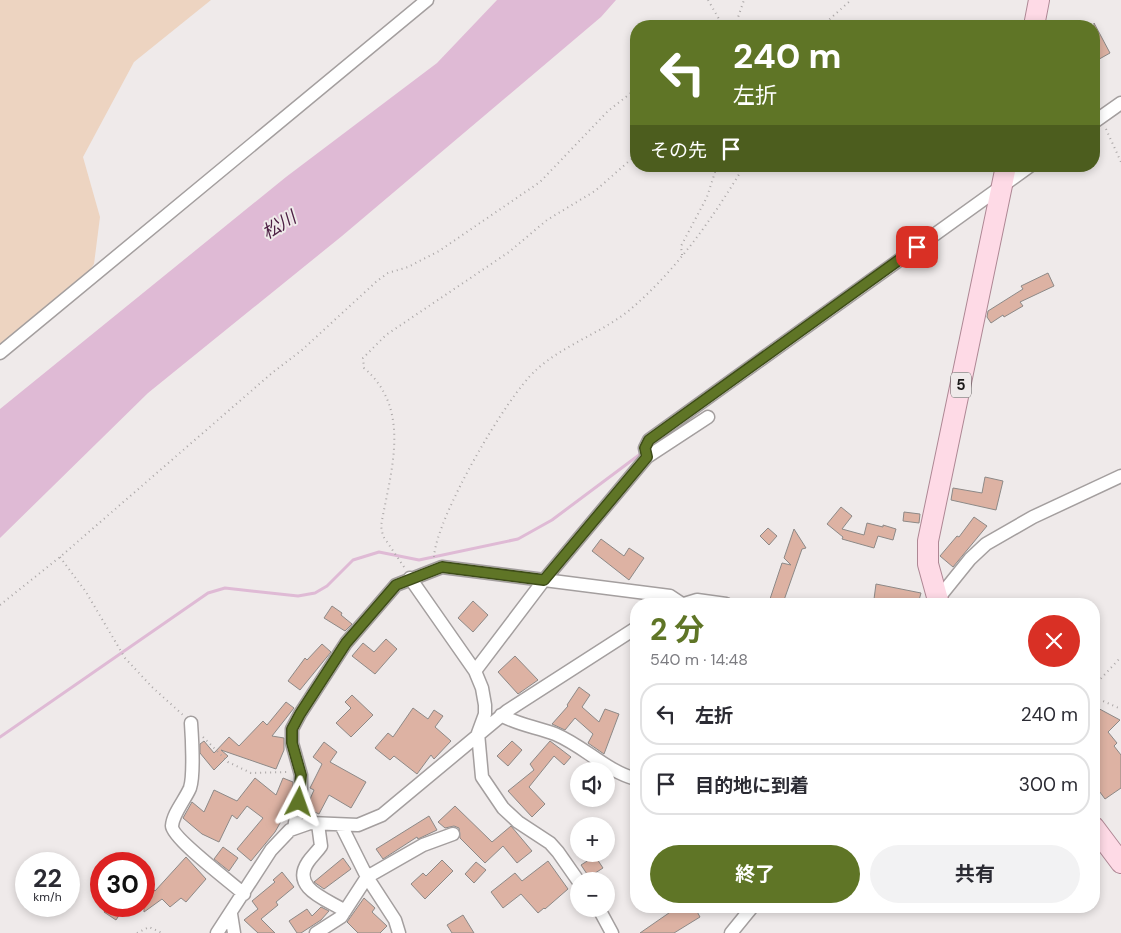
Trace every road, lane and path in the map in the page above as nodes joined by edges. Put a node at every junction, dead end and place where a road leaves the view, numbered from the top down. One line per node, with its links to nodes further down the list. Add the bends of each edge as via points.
1 (427, 0): 20 (street)
2 (708, 0): 6 (path)
3 (744, 0): 7 (path)
4 (851, 0): 8 (path)
5 (1039, 0): 9 (main road)
6 (720, 20)
7 (737, 20)
8 (829, 20)
9 (1035, 20)
10 (630, 94): 24 (path, via 608,111 540,182 439,251 377,281 302,350)
11 (1121, 103): 12 (street)
12 (1100, 118)
13 (1106, 130): 15 (path)
14 (630, 160): 26 (path, via 585,198 547,220 509,252 386,335 363,358 364,368 386,396 393,428 394,461 381,526 383,536)
15 (1121, 162)
16 (715, 172): 19 (path, via 707,197 682,246)
17 (740, 172): 19 (path, via 710,222)
18 (1004, 176): 22 (street, via 649,440 645,448); 29 (main road, 5, via 928,541 928,564)
19 (682, 255): 25 (path, via 631,309 537,368 517,390 488,436 443,522 435,547)
20 (0, 353)
21 (708, 417): 22 (street)
22 (647, 457): 27 (street)
23 (1121, 476): 30 (street, via 986,544 970,559)
24 (60, 557): 31 (path); 39 (path, via 86,592 125,658)
25 (433, 570): 26 (street); 27 (street, via 442,567)
26 (410, 578): 34 (street); 41 (street, via 396,585 346,643 300,714 292,729)
27 (544, 580): 28 (street); 34 (street)
28 (673, 598)
29 (937, 598)
30 (941, 598)
31 (0, 605)
32 (630, 632): 38 (street)
33 (1121, 658): 35 (path)
34 (475, 671): 40 (street, via 485,705)
35 (1100, 680)
36 (1100, 700): 37 (path)
37 (1121, 709)
38 (501, 715): 40 (street); 42 (street, via 513,722 555,734)
39 (191, 723): 41 (path, via 228,762 251,773); 51 (street, via 190,786 172,827 198,856)
40 (478, 732): 44 (street, via 382,815 358,825); 49 (street, via 482,777 503,808 550,843)
41 (299, 770): 45 (street, via 301,789)
42 (630, 776)
43 (318, 824): 44 (street); 45 (street); 52 (street, via 321,846 308,862 305,882 318,896)
44 (341, 825): 50 (street)
45 (294, 828): 51 (street, via 271,850)
46 (453, 834): 50 (street, via 423,845)
47 (1100, 835): 48 (main road)
48 (1121, 863)
49 (572, 872)
50 (367, 877): 52 (street); 61 (street)
51 (244, 894): 54 (street)
52 (345, 911): 60 (street)
53 (747, 913): 63 (street)
54 (231, 914): 58 (street); 59 (street)
55 (604, 917): 62 (street)
56 (137, 933): 57 (path, via 149,927)
57 (162, 933)
58 (216, 933)
59 (234, 933)
60 (316, 933)
61 (399, 933)
62 (612, 933)
63 (731, 933)

